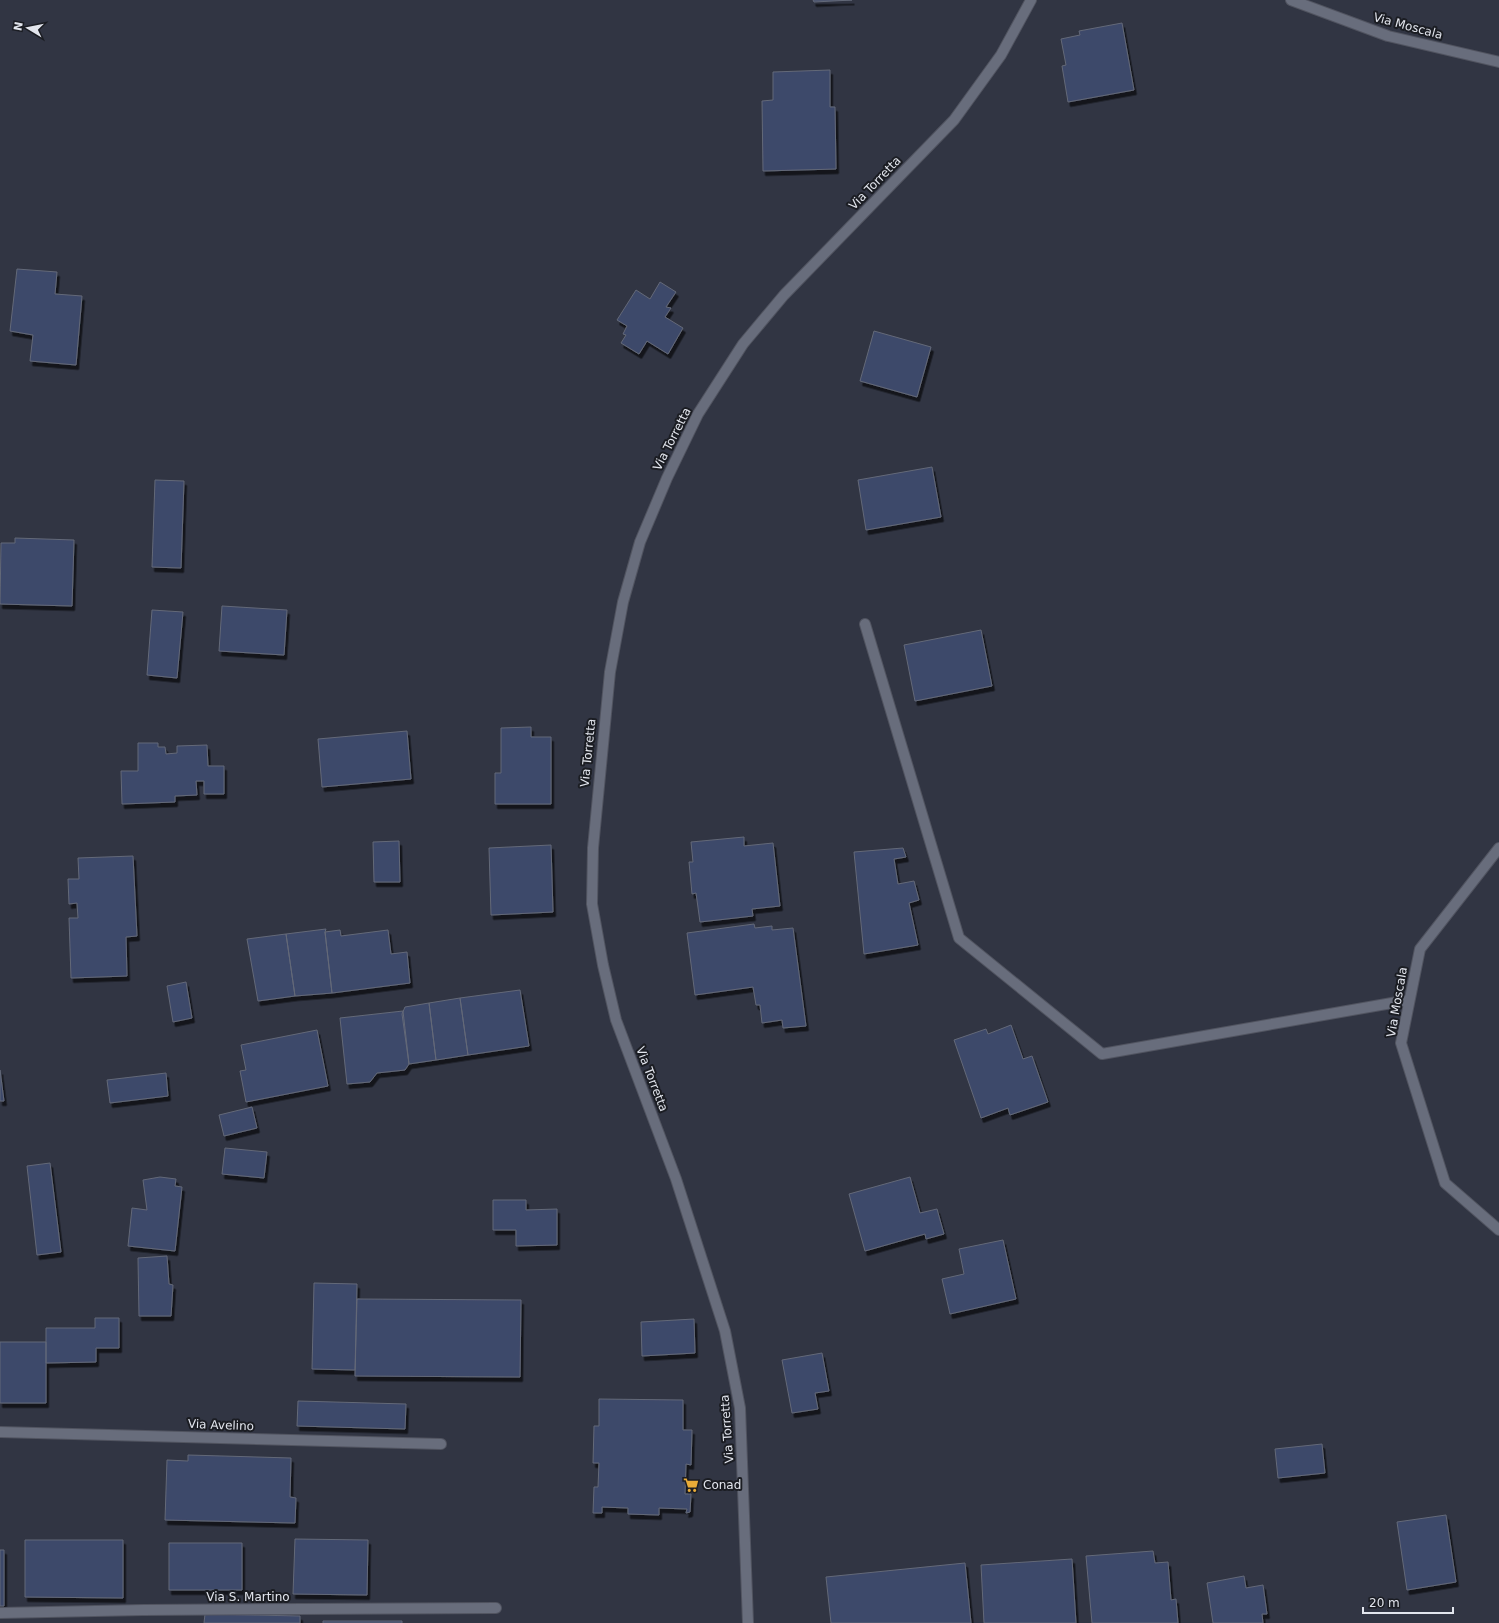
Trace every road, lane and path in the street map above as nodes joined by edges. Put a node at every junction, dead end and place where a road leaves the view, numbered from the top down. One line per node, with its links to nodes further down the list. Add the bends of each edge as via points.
1 (1031, 0): 12 (street, Via Torretta, via 1001,55 954,120 784,295 743,344 698,414 640,542 623,602 610,672 593,848 592,904 602,965 616,1020 676,1179 725,1331 740,1408)
2 (1291, 0): 3 (street, Via Moscala, via 1388,36)
3 (1499, 62)
4 (865, 624): 6 (street, via 960,938 1102,1054)
5 (1499, 848): 6 (street, Via Moscala, via 1420,949)
6 (1410, 1000): 7 (street, Via Moscala, via 1402,1043 1445,1183)
7 (1499, 1230)
8 (0, 1432): 9 (street, Via Avelino)
9 (441, 1444)
10 (496, 1608): 11 (street, Via S. Martino)
11 (0, 1613)
12 (748, 1623)

